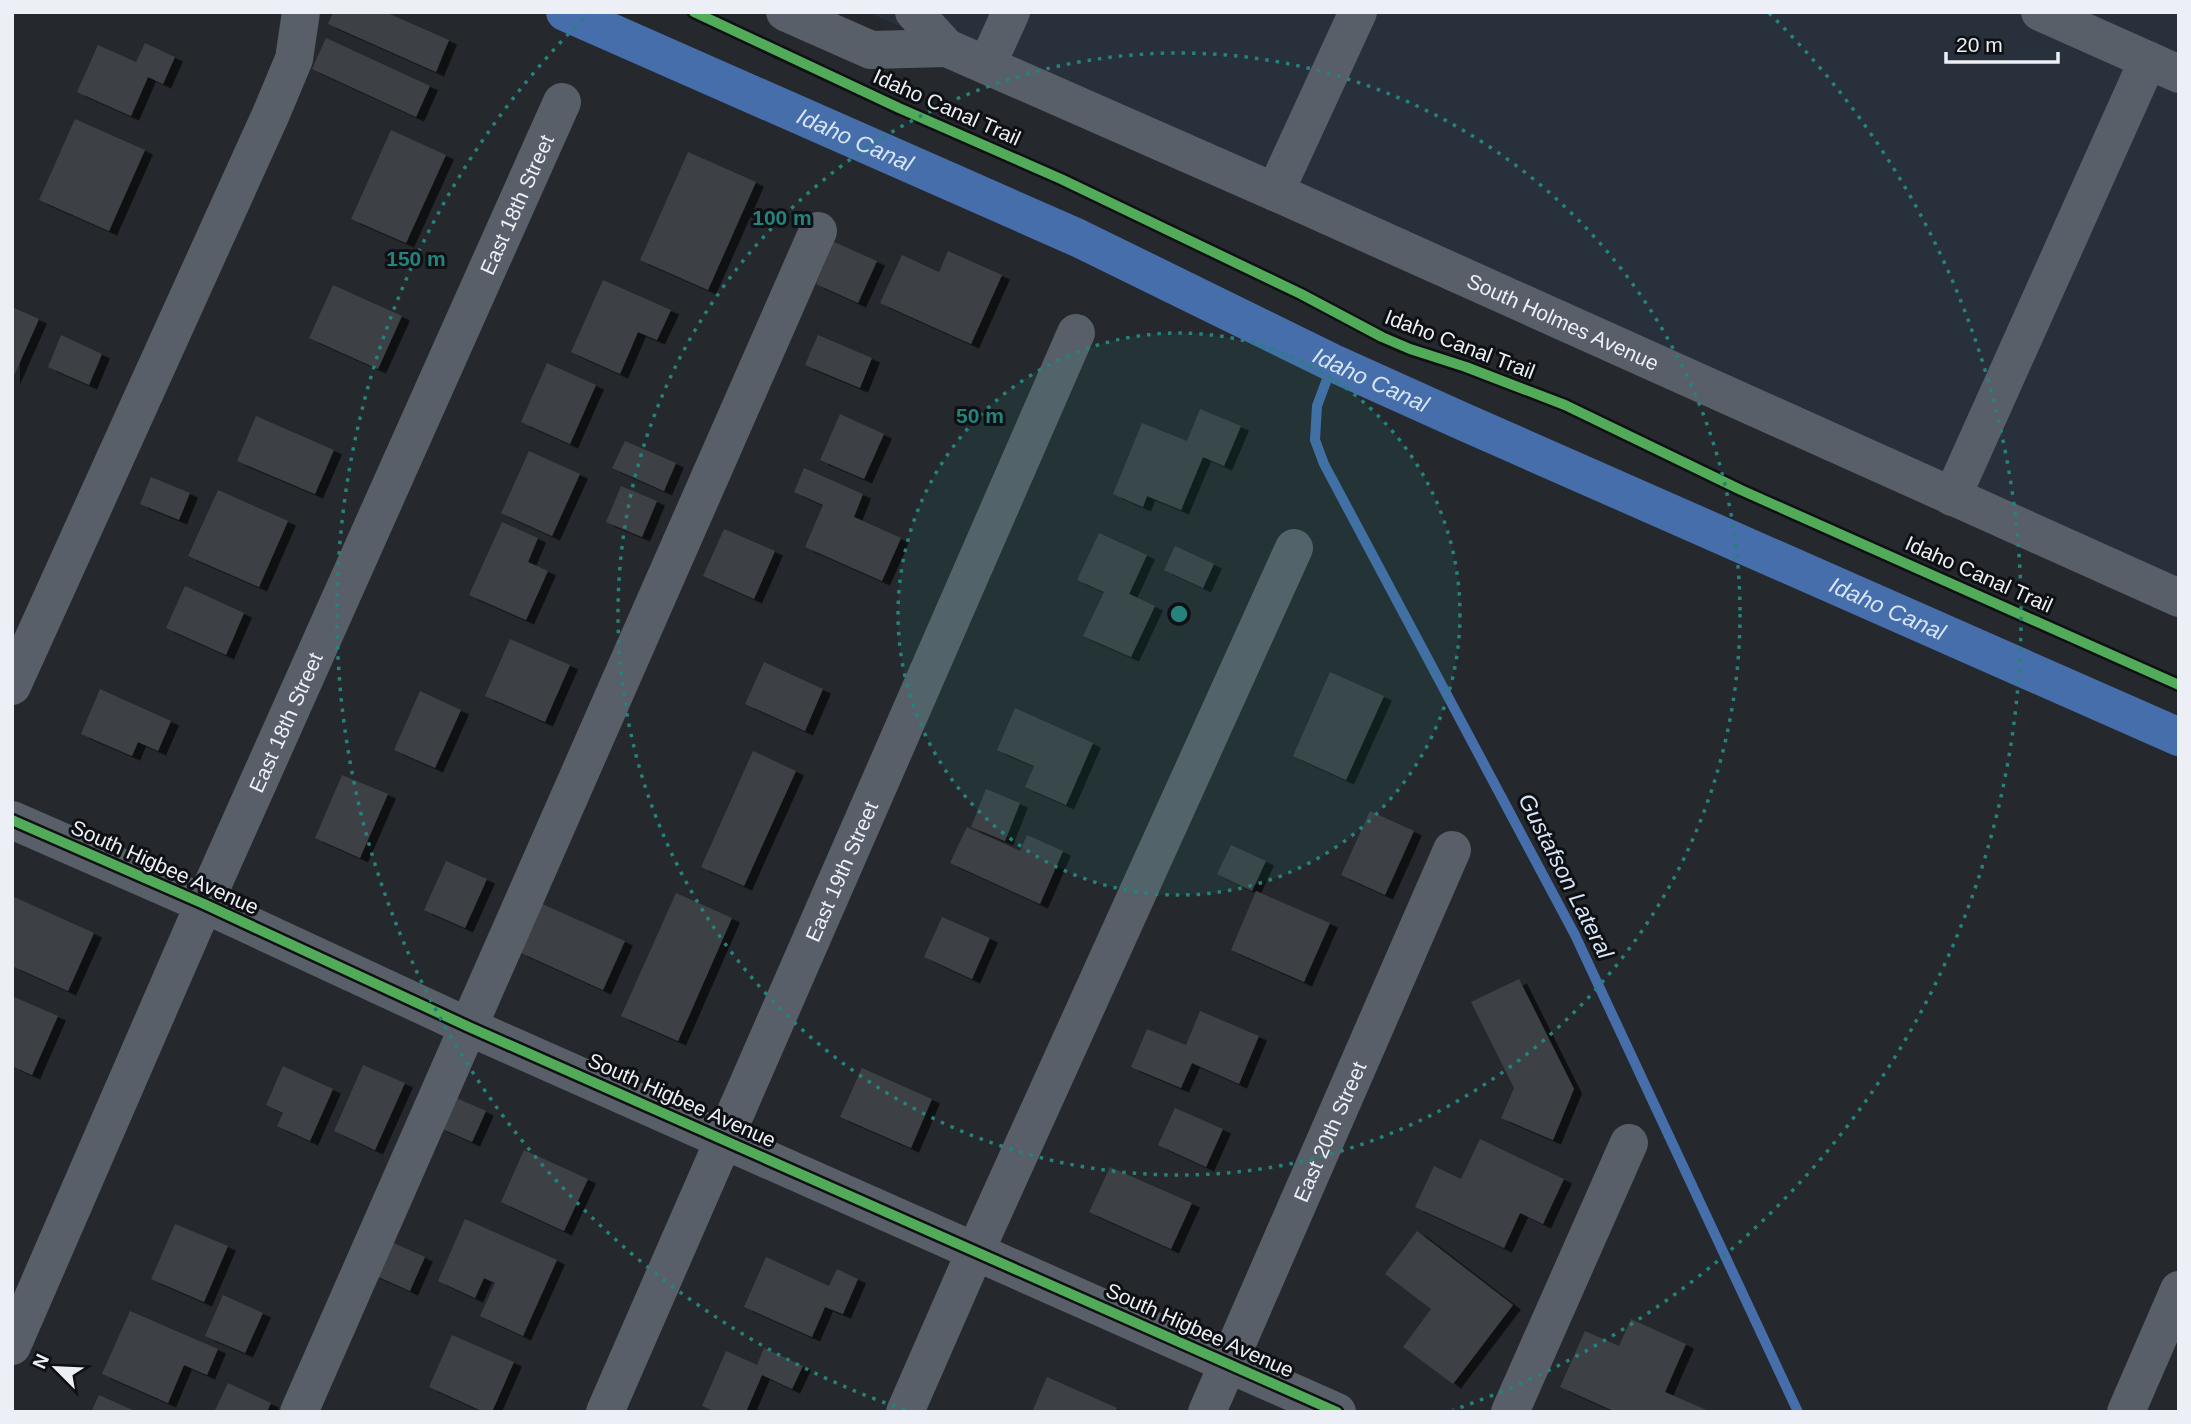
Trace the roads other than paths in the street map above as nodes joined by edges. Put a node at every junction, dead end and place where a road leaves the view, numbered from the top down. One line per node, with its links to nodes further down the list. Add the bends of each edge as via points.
1 (301, 12): 17 (street, via 294,59)
2 (785, 12): 7 (street, South Holmes Avenue, via 871,50)
3 (914, 12): 7 (street, South Holmes Avenue)
4 (1010, 12): 8 (street)
5 (1358, 12): 11 (street)
6 (2040, 12): 9 (street)
7 (947, 48): 8 (street, South Holmes Avenue)
8 (987, 65): 11 (street, South Holmes Avenue)
9 (2164, 67): 14 (street)
10 (562, 102): 20 (street, East 18th Street)
11 (1275, 192): 14 (street, South Holmes Avenue)
12 (818, 231): 21 (street)
13 (1076, 332): 22 (street, East 19th Street)
14 (1952, 497): 16 (street, South Holmes Avenue)
15 (1294, 548): 24 (street)
16 (2179, 598)
17 (12, 686)
18 (12, 820): 20 (street, South Higbee Avenue)
19 (1452, 850): 27 (street, East 20th Street)
20 (204, 904): 21 (street, South Higbee Avenue); 26 (street, East 18th Street)
21 (469, 1027): 22 (street, South Higbee Avenue); 28 (street)
22 (724, 1139): 24 (street, South Higbee Avenue); 29 (street, East 19th Street)
23 (1629, 1143): 33 (street)
24 (975, 1252): 27 (street, South Higbee Avenue); 30 (street)
25 (2179, 1290): 34 (street)
26 (12, 1346)
27 (1228, 1363): 31 (street, East 20th Street); 32 (street, South Higbee Avenue)
28 (299, 1412)
29 (606, 1412)
30 (905, 1412)
31 (1207, 1412)
32 (1337, 1412)
33 (1510, 1412)
34 (2126, 1412)

